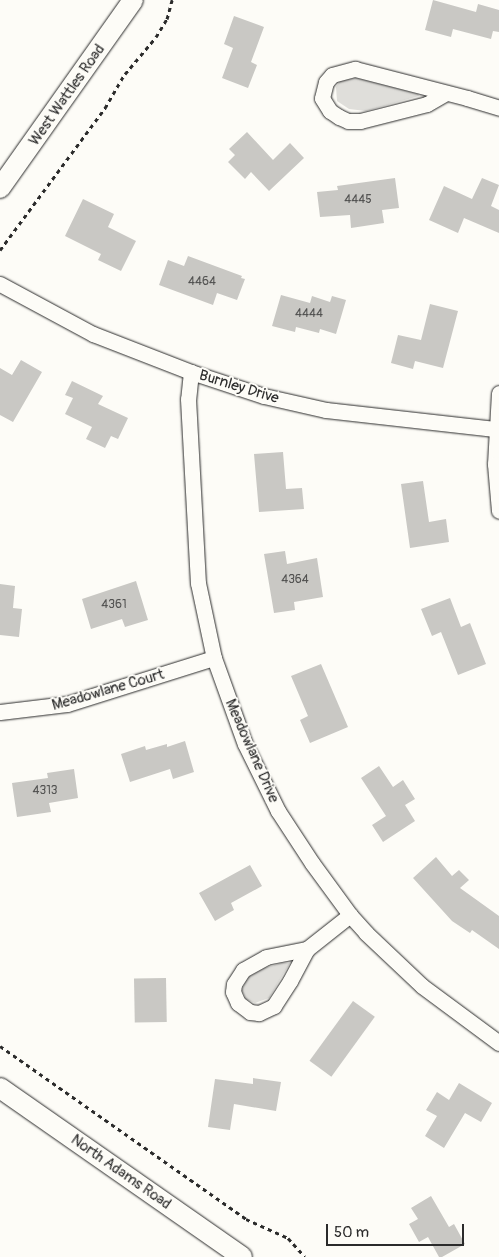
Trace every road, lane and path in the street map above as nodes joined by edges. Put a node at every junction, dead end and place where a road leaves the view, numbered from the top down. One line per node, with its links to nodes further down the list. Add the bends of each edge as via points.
1 (133, 0): 5 (street, West Wattles Road)
2 (172, 0): 6 (path, via 167,19 156,37 125,74 94,122)
3 (446, 93): 3 (street, via 355,69 332,75 326,82 322,98 330,111 339,117 360,121 427,104); 4 (street)
4 (499, 108)
5 (0, 188)
6 (0, 250)
7 (0, 284): 8 (street, Burnley Drive, via 94,334)
8 (191, 372): 10 (street, Burnley Drive, via 264,396 326,410); 12 (street, Meadowlane Drive, via 188,398 198,582)
9 (499, 392): 10 (street)
10 (495, 429): 11 (street)
11 (499, 510)
12 (214, 658): 13 (street, Meadowlane Court, via 67,704); 14 (street, Meadowlane Drive, via 245,744 268,792 312,863)
13 (0, 712)
14 (350, 914): 15 (street); 16 (street, Meadowlane Drive, via 422,986)
15 (307, 949): 15 (street, via 266,957 242,970 232,992 238,1004 250,1012 259,1013 274,1006)
16 (499, 1043)
17 (0, 1046): 20 (path, via 246,1219 288,1238)
18 (0, 1088): 19 (street, North Adams Road)
19 (242, 1257)
20 (305, 1257)

